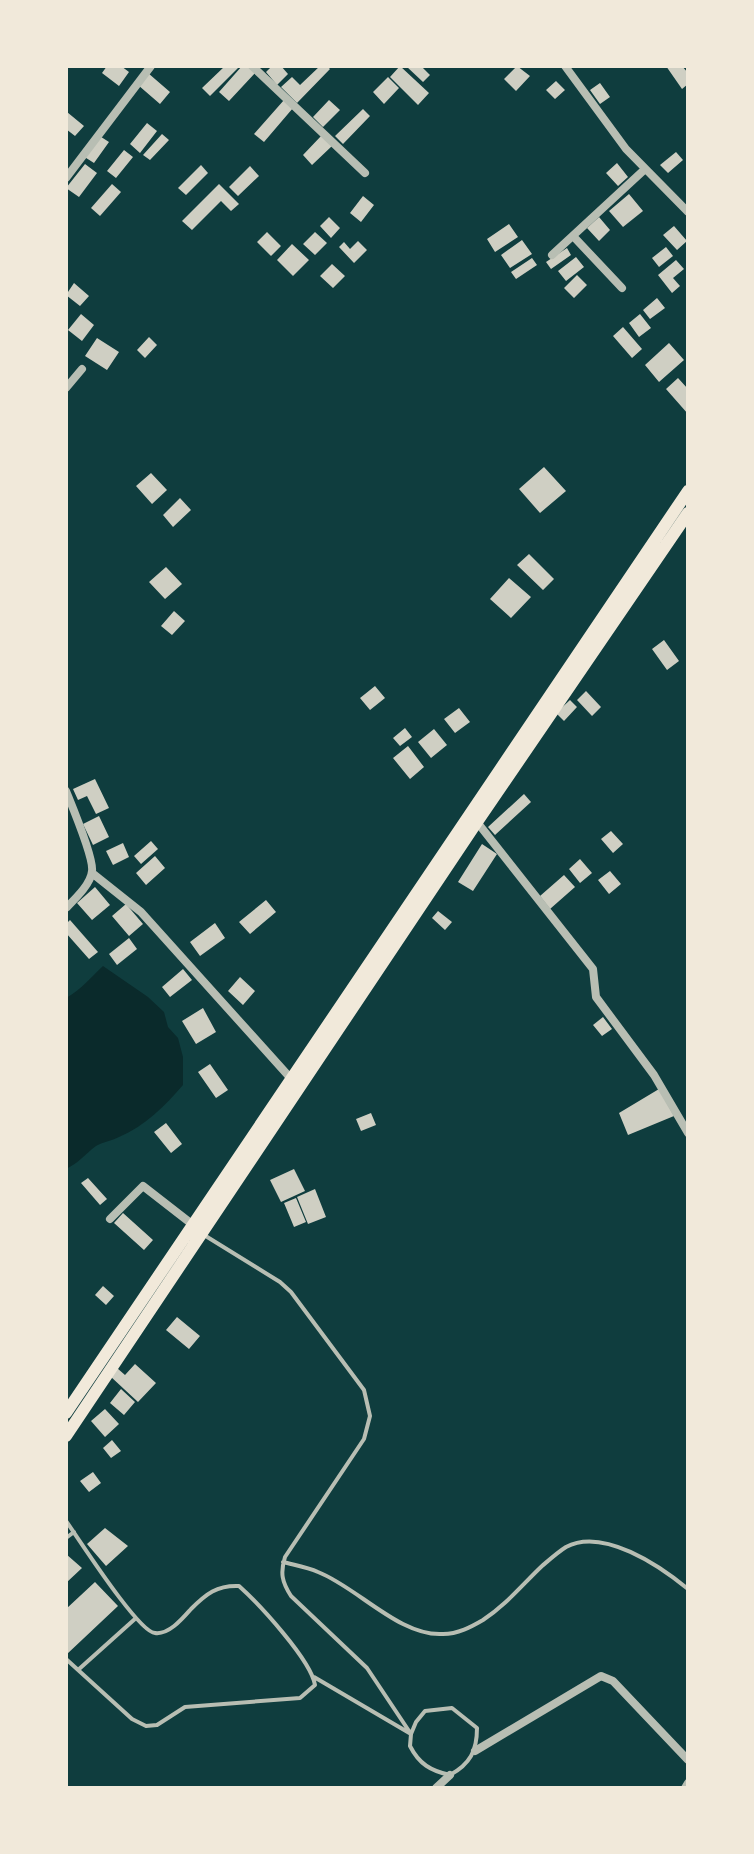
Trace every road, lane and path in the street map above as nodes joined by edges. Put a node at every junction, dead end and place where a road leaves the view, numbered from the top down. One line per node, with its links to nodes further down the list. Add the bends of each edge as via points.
1 (151, 66): 6 (street)
2 (252, 66): 5 (street)
3 (565, 66): 4 (street)
4 (644, 170): 7 (street); 8 (street)
5 (365, 173)
6 (66, 178)
7 (688, 212)
8 (573, 236): 9 (street); 10 (street)
9 (552, 255)
10 (622, 288)
11 (82, 369): 12 (street)
12 (66, 388)
13 (688, 491): 19 (main road)
14 (688, 513): 16 (main road)
15 (66, 791): 17 (street)
16 (477, 822): 19 (main road); 20 (street, via 593,969 596,997 654,1075)
17 (92, 873): 18 (street); 19 (street, via 141,912)
18 (66, 908)
19 (295, 1083): 22 (main road)
20 (688, 1133)
21 (110, 1219): 22 (street, via 143,1186)
22 (198, 1229): 23 (main road); 24 (main road); 28 (lane, via 291,1292 364,1390 370,1416 364,1439)
23 (66, 1413)
24 (66, 1436)
25 (66, 1521): 26 (lane)
26 (74, 1532): 27 (lane); 30 (lane)
27 (66, 1538)
28 (283, 1562): 29 (lane, via 319,1572 412,1628 441,1635 474,1625 500,1609 542,1566 580,1543 613,1545 644,1558); 34 (lane, via 284,1584 291,1596 367,1668)
29 (688, 1589)
30 (136, 1618): 32 (lane); 33 (lane, via 155,1634 164,1632 208,1592 239,1586)
31 (66, 1659): 32 (lane)
32 (78, 1670): 33 (lane, via 146,1726 185,1707 300,1698 315,1685)
33 (314, 1677): 34 (lane)
34 (411, 1734): 35 (lane, via 425,1711 452,1708 477,1728); 37 (lane, via 415,1756 434,1771)
35 (475, 1751): 36 (street, via 601,1676 613,1681); 37 (lane)
36 (688, 1760)
37 (450, 1775): 39 (street)
38 (688, 1783): 40 (street)
39 (436, 1788)
40 (685, 1788)

